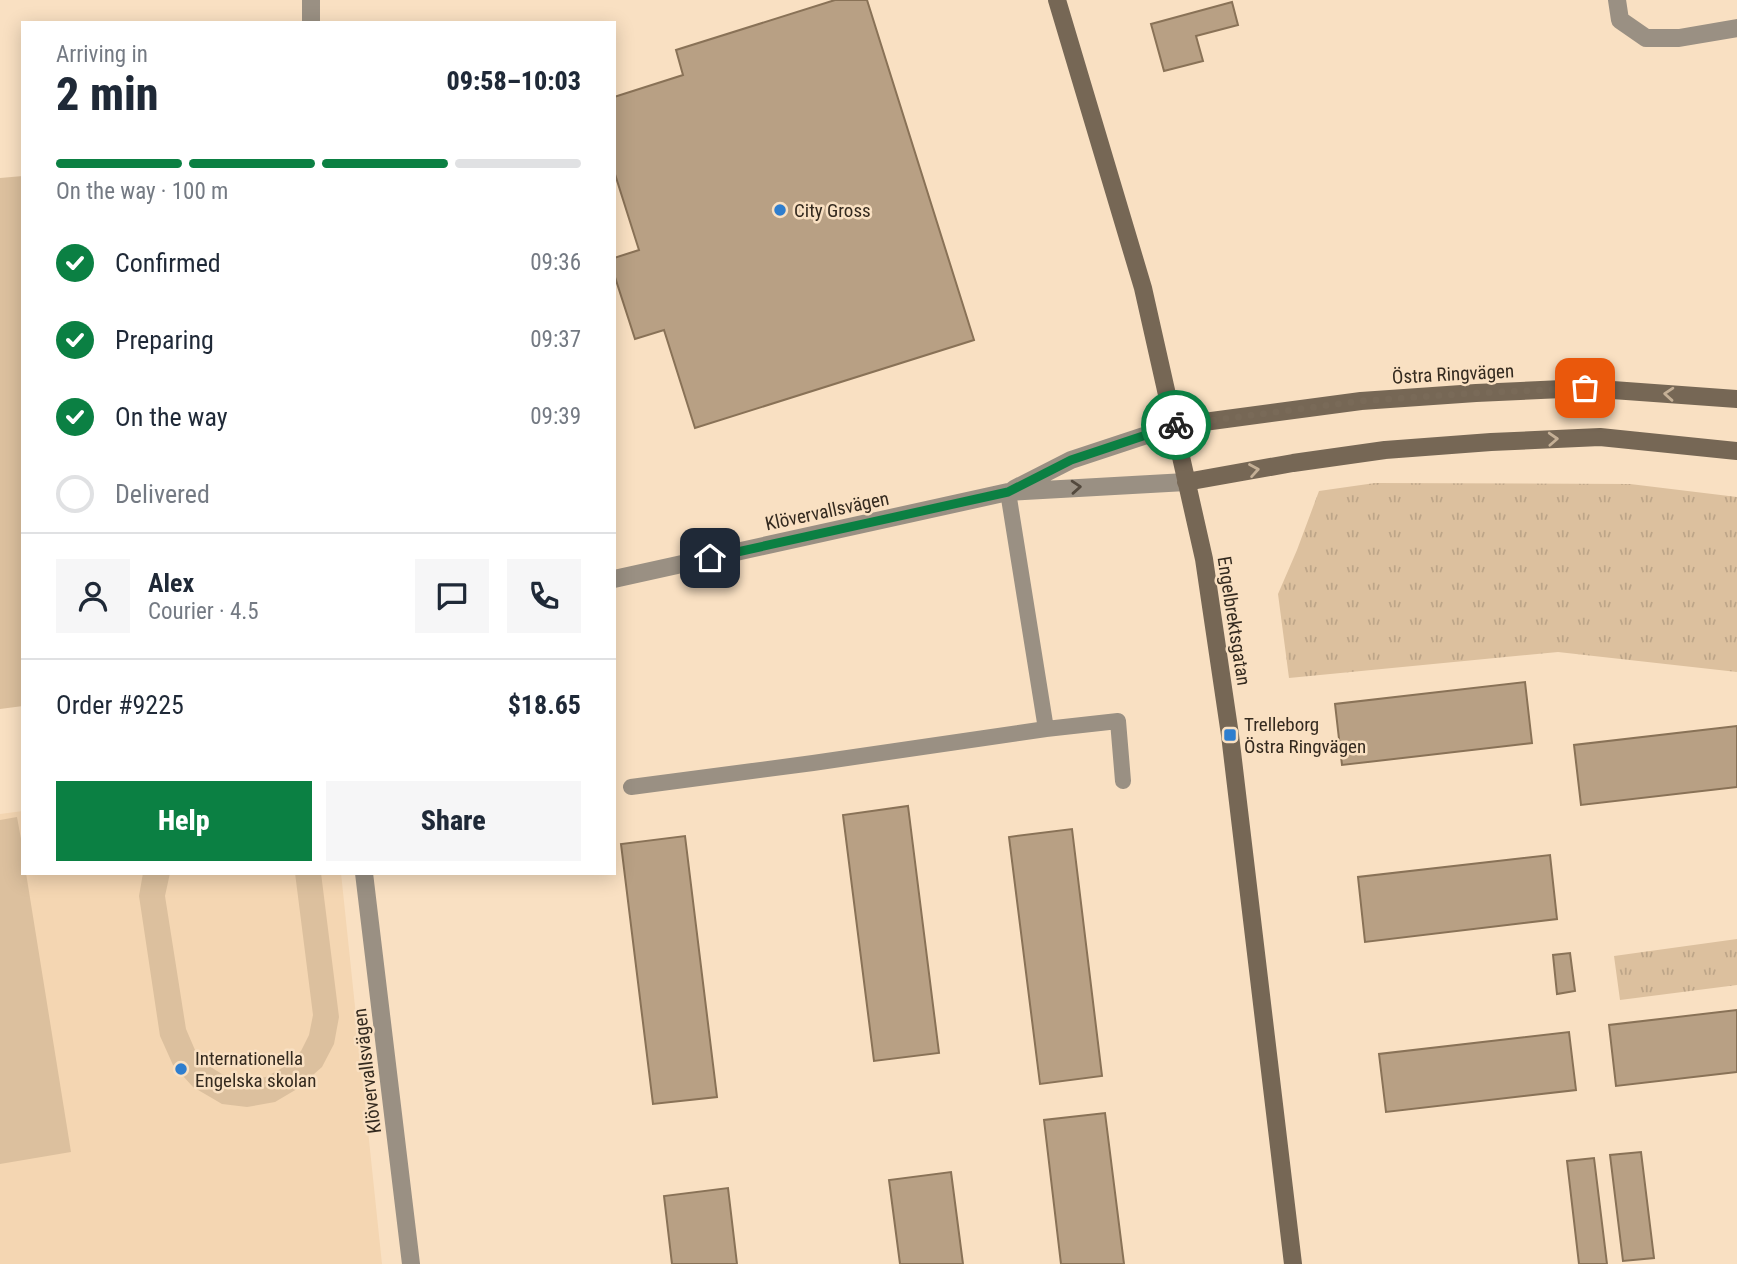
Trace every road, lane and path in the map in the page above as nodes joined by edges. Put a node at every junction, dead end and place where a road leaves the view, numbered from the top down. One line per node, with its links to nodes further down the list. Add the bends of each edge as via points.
1 (311, 0): 4 (street)
2 (1057, 0): 7 (main road, Engelbrektsgatan, via 1143,288)
3 (1617, 0): 5 (street, via 1620,20 1646,38 1679,38)
4 (311, 21)
5 (1737, 28)
6 (1737, 399): 7 (main road, Östra Ringvägen, one-way to 7, via 1585,388 1476,393 1361,401)
7 (1174, 426): 9 (main road, Engelbrektsgatan); 10 (street, Klövervallsvägen, via 1071,460)
8 (1737, 451): 9 (main road, one-way to 8, via 1385,450 1491,442 1600,437)
9 (1186, 482): 10 (street, Klövervallsvägen, one-way to 9); 17 (main road, Engelbrektsgatan, via 1204,559 1230,735)
10 (1008, 492): 11 (street, Klövervallsvägen); 12 (lane)
11 (616, 579)
12 (1046, 729): 13 (lane, via 1118,721); 14 (lane)
13 (1123, 781)
14 (631, 787)
15 (364, 875): 16 (street, Klövervallsvägen)
16 (411, 1264)
17 (1293, 1264)

